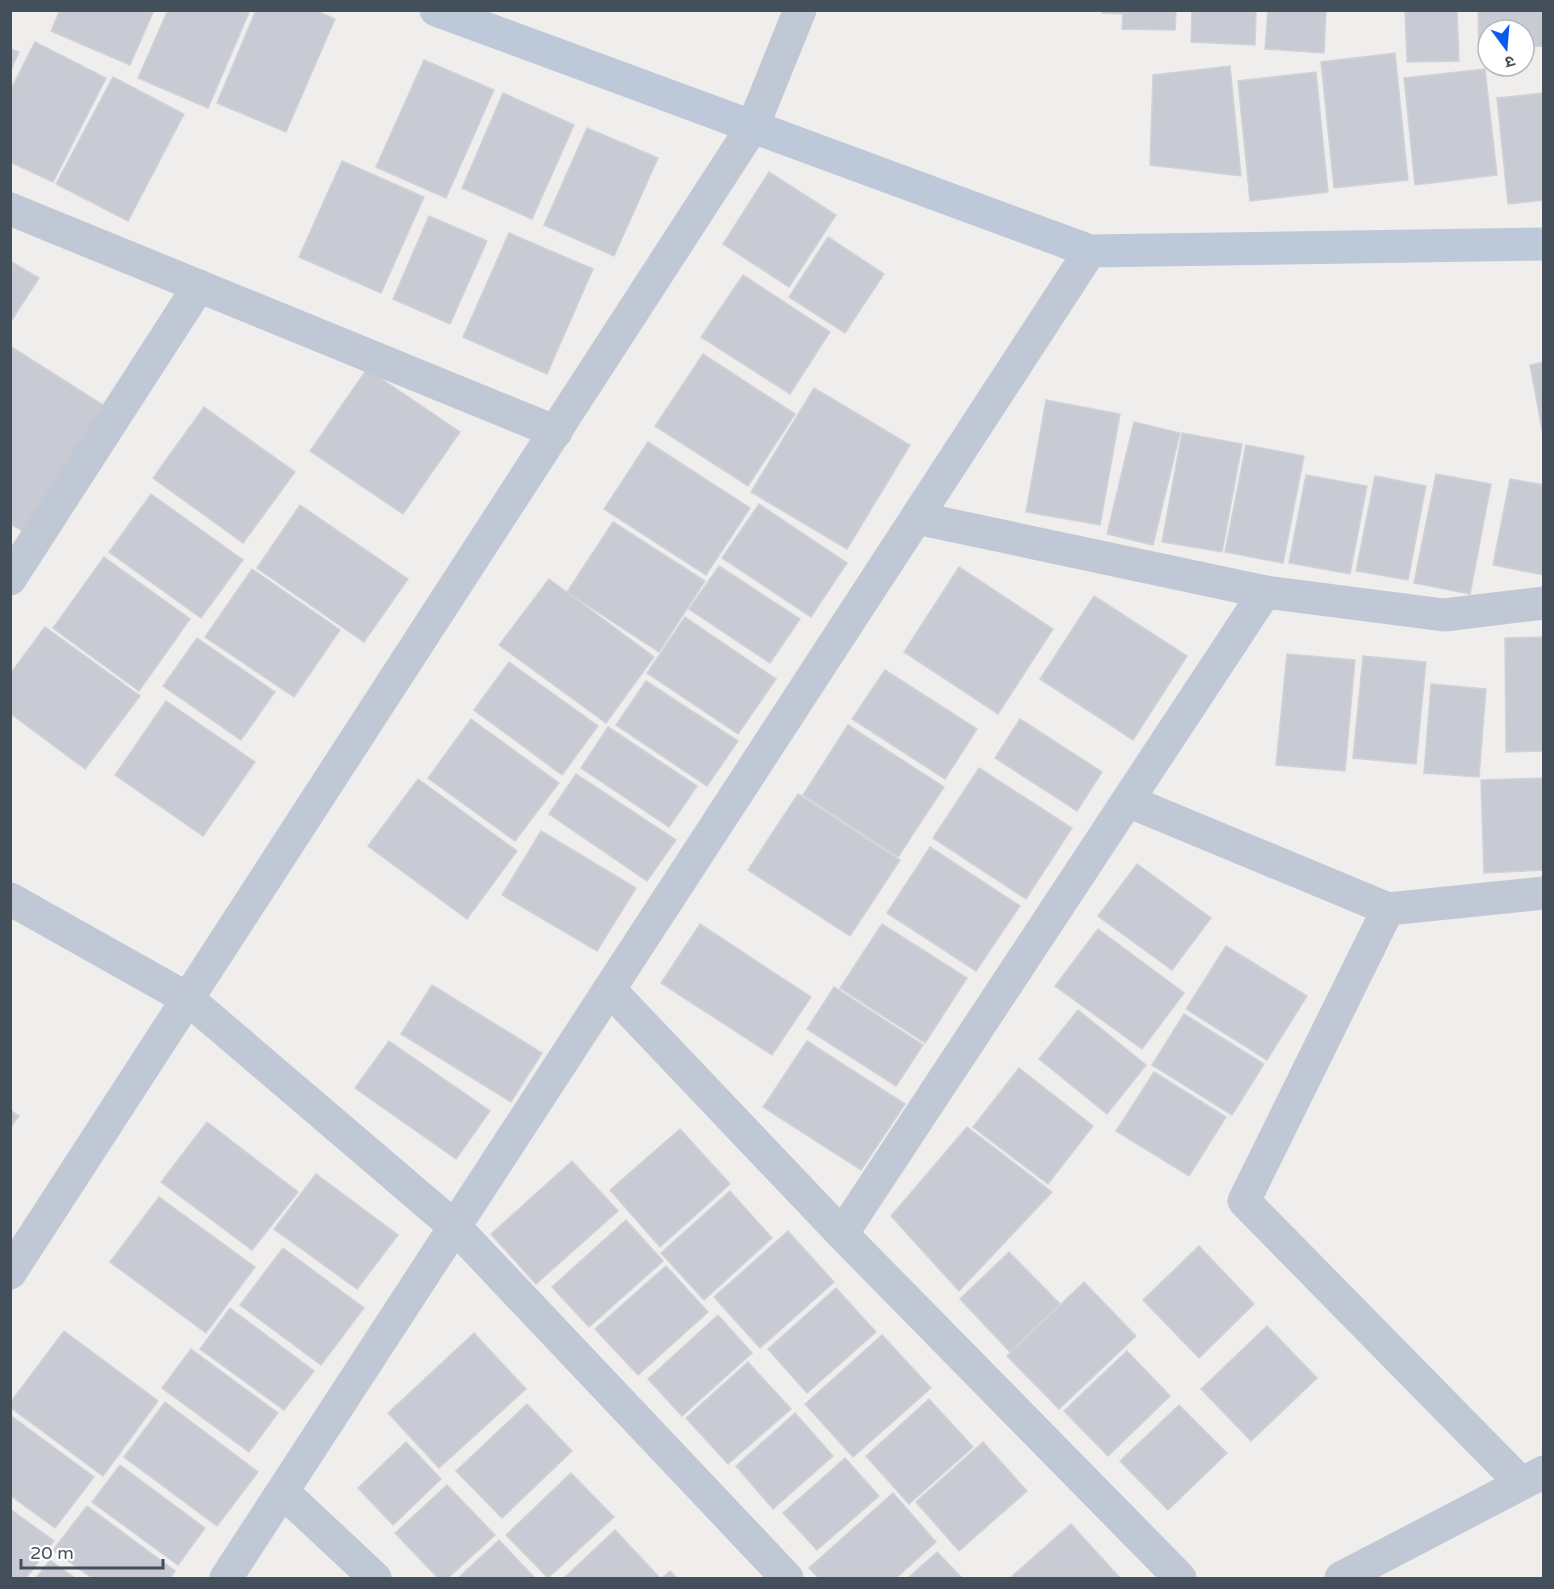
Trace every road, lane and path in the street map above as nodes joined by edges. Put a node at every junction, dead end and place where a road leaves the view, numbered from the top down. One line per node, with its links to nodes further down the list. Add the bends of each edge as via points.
1 (436, 10): 3 (main road)
2 (800, 10): 3 (street)
3 (753, 126): 6 (main road); 8 (street)
4 (10, 209): 7 (street)
5 (1544, 244): 6 (main road)
6 (1090, 251): 9 (street)
7 (199, 286): 8 (street); 10 (street)
8 (556, 432): 18 (street)
9 (917, 518): 11 (street); 17 (street)
10 (10, 579)
11 (1265, 592): 12 (street, via 1444,615); 13 (street)
12 (1544, 603)
13 (1128, 801): 16 (street); 20 (street)
14 (1544, 893): 16 (street)
15 (10, 900): 18 (street)
16 (1388, 909): 22 (street, via 1244,1201)
17 (610, 990): 19 (street); 20 (street)
18 (188, 999): 19 (street); 21 (street)
19 (455, 1227): 23 (street); 26 (street)
20 (842, 1234): 27 (street)
21 (10, 1273)
22 (1532, 1478): 28 (street)
23 (283, 1492): 24 (street); 25 (street)
24 (226, 1578)
25 (375, 1578)
26 (787, 1578)
27 (1180, 1578)
28 (1341, 1578)

